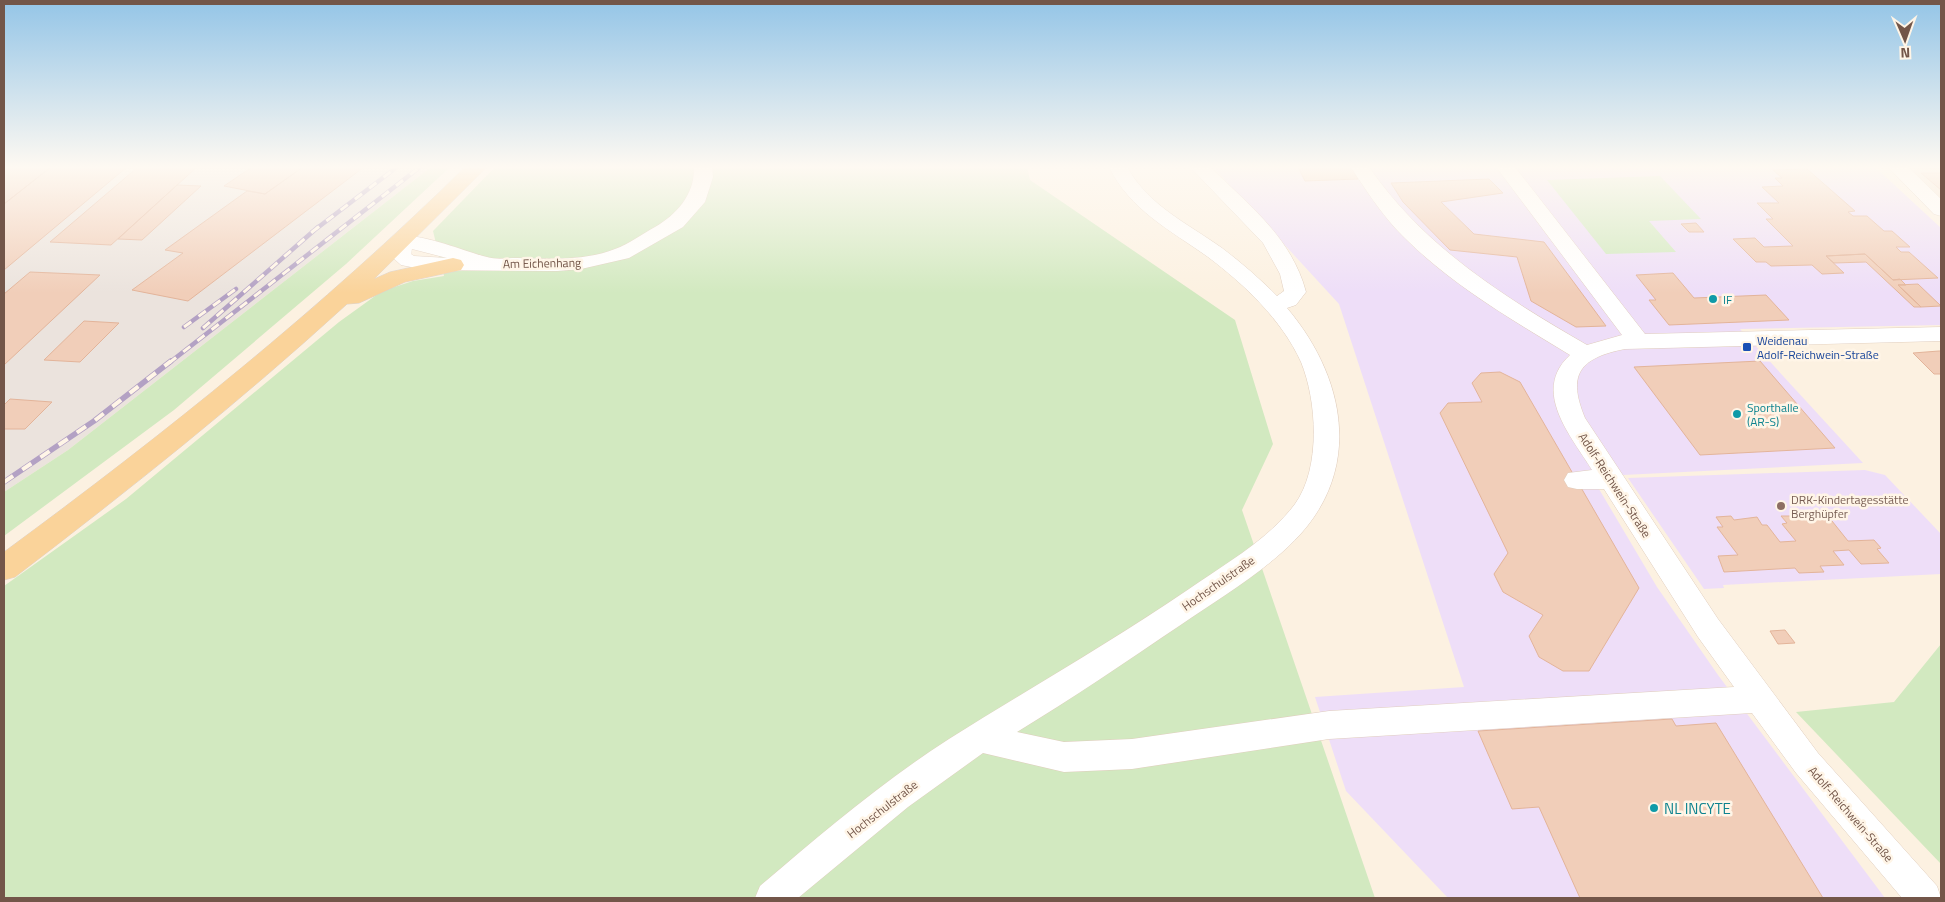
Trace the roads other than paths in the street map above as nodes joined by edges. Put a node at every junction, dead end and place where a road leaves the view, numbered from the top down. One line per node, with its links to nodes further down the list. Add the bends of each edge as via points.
1 (434, 209): 7 (main road)
2 (688, 209): 8 (street, Am Eichenhang, via 676,223 622,254 557,265)
3 (1151, 209): 10 (street, Hochschulstraße, via 1216,254)
4 (1246, 209): 10 (street, via 1271,240 1294,283 1295,292 1288,300)
5 (1389, 209): 14 (street, via 1422,244 1532,323)
6 (1537, 209): 13 (street)
7 (402, 241): 8 (street, Am Eichenhang); 9 (street, Am Eichenhang, via 401,256 408,261); 11 (main road)
8 (483, 263): 9 (street, Am Eichenhang)
9 (453, 265): 11 (main road, via 379,284)
10 (1273, 305): 19 (street, Hochschulstraße, via 1292,329 1320,380 1326,426 1325,464 1305,510 1256,558 1108,659)
11 (313, 320): 17 (main road, via 148,459)
12 (1941, 334): 13 (street, Adolf-Reichwein-Straße)
13 (1638, 341): 14 (street, Adolf-Reichwein-Straße, via 1609,345)
14 (1585, 354): 15 (street, Adolf-Reichwein-Straße, via 1574,364 1564,382 1565,396 1573,420)
15 (1610, 479): 16 (street); 18 (street, Adolf-Reichwein-Straße)
16 (1577, 480)
17 (4, 568)
18 (1760, 699): 19 (street, via 1642,713 1329,725 1132,754 1064,757); 20 (street, Adolf-Reichwein-Straße, via 1807,763)
19 (980, 738): 21 (street, Hochschulstraße, via 940,764)
20 (1924, 896)
21 (772, 898)

